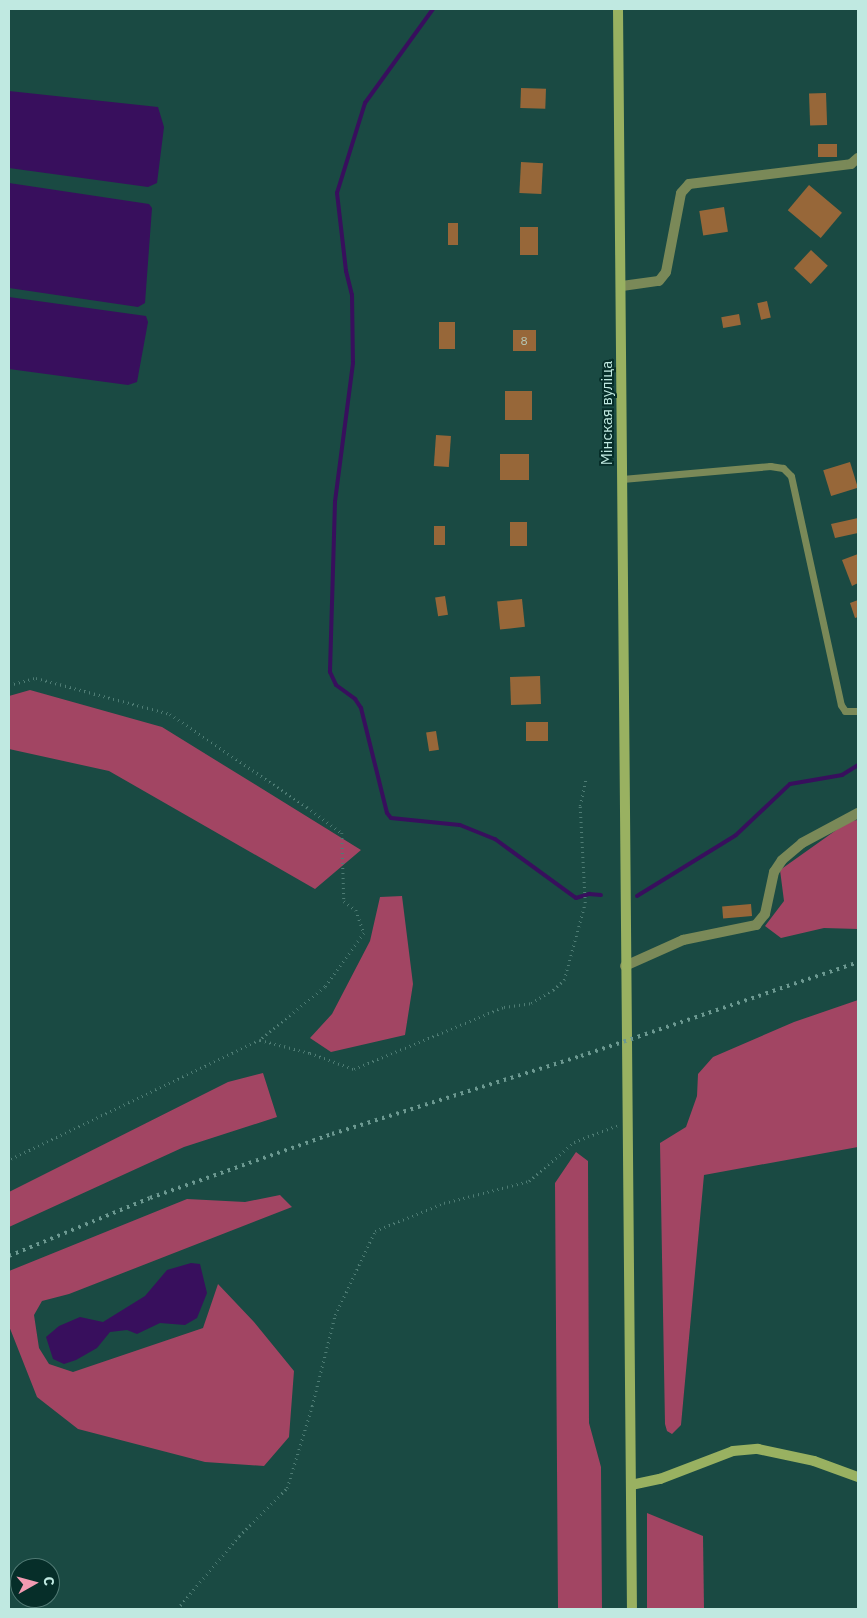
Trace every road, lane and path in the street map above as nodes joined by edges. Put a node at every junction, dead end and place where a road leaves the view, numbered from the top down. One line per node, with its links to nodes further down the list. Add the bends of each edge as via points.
1 (618, 9): 3 (main road, Мінская вуліца)
2 (858, 158): 3 (street, via 852,164 689,184 681,193 666,272 659,281)
3 (622, 286): 4 (main road, Мінская вуліца)
4 (622, 479): 6 (lane, via 770,466 782,468 791,476 841,706 845,711); 9 (main road, Мінская вуліца)
5 (9, 685): 10 (path, via 36,678 170,714 342,832 344,900 356,910 364,933 325,988)
6 (858, 712)
7 (586, 778): 10 (path, via 580,806 585,903 564,980 553,990 531,1003 504,1007 354,1069)
8 (858, 812): 9 (street, via 802,843 782,860 774,872 765,914 756,925 683,940)
9 (625, 966): 11 (main road, Мінская вуліца)
10 (260, 1040): 12 (path)
11 (627, 1122): 14 (main road, Мінская вуліца); 15 (path, via 574,1142 529,1181 444,1203 375,1231 335,1316 287,1488 239,1536)
12 (9, 1160)
13 (858, 1477): 14 (main road, via 814,1461 758,1449 733,1451 660,1479)
14 (630, 1485): 16 (main road, Мінская вуліца)
15 (177, 1609)
16 (632, 1609)

